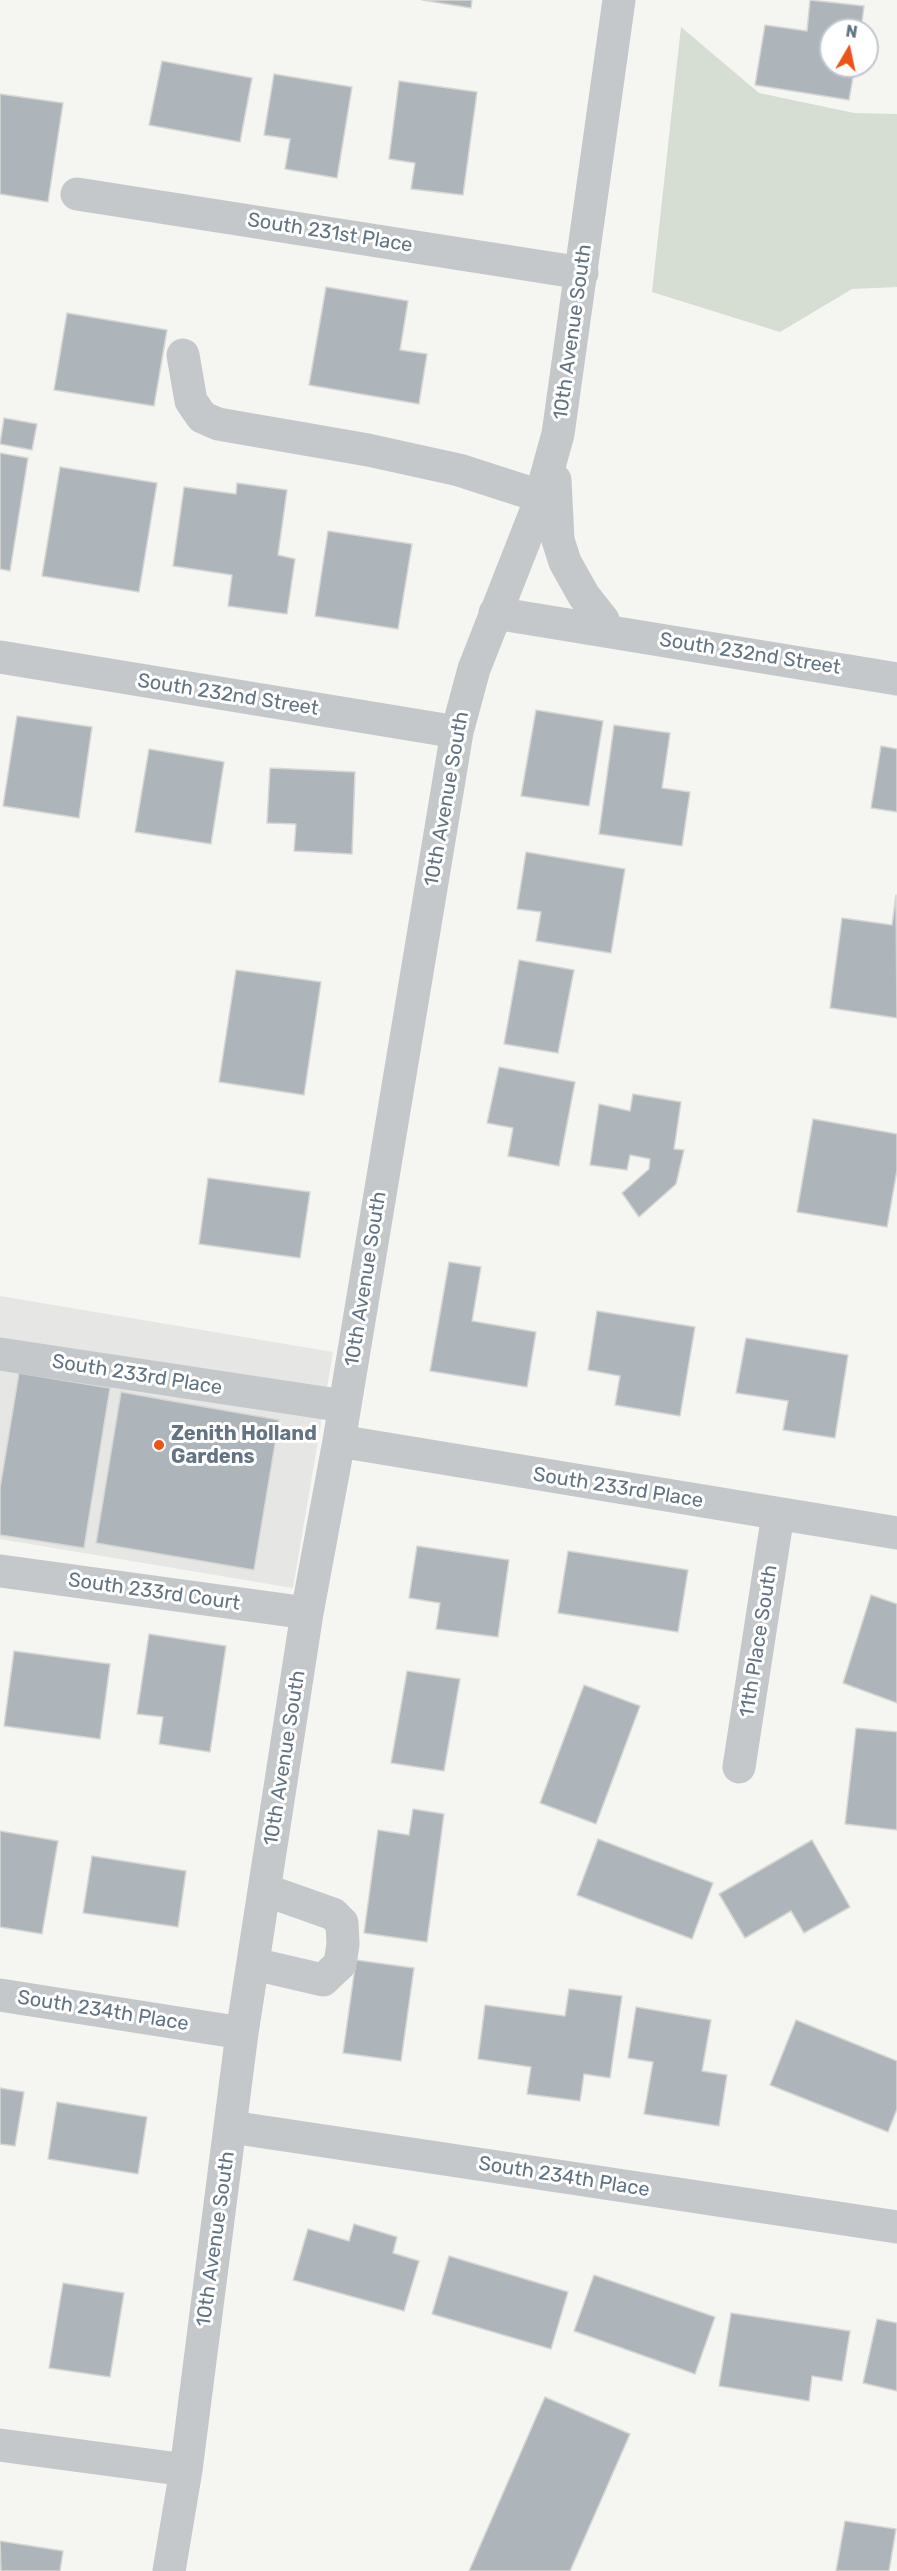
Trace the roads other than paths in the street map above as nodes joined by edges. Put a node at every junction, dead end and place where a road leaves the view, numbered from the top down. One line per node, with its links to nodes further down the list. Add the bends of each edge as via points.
1 (619, 0): 3 (street, 10th Avenue South)
2 (77, 194): 3 (street, South 231st Place)
3 (582, 273): 5 (street, 10th Avenue South)
4 (183, 355): 5 (street, via 191,401 202,417 218,424 459,470)
5 (548, 499): 6 (street, 10th Avenue South); 7 (street, via 565,562 584,597 603,620)
6 (495, 613): 7 (street, South 232nd Street); 10 (street, 10th Avenue South)
7 (602, 630): 9 (street, South 232nd Street)
8 (0, 657): 10 (street, South 232nd Street)
9 (897, 679)
10 (457, 732): 12 (street, 10th Avenue South)
11 (0, 1354): 12 (street, South 233rd Place)
12 (344, 1406): 13 (street, 10th Avenue South)
13 (339, 1441): 14 (street, South 233rd Place); 17 (street, 10th Avenue South)
14 (778, 1514): 15 (street, South 233rd Place); 18 (street, 11th Place South)
15 (897, 1533)
16 (1, 1571): 17 (street, South 233rd Court)
17 (307, 1613): 19 (street, 10th Avenue South)
18 (740, 1767)
19 (265, 1890): 20 (street, 10th Avenue South); 20 (street, via 333,1914 342,1923 344,1944 340,1964 322,1980)
20 (254, 1964): 22 (street, 10th Avenue South)
21 (0, 1995): 22 (street, South 234th Place)
22 (242, 2033): 23 (street, 10th Avenue South)
23 (231, 2127): 24 (street, South 234th Place); 26 (street, 10th Avenue South)
24 (897, 2227)
25 (0, 2445): 26 (street)
26 (186, 2470): 27 (street, 10th Avenue South)
27 (169, 2571)

